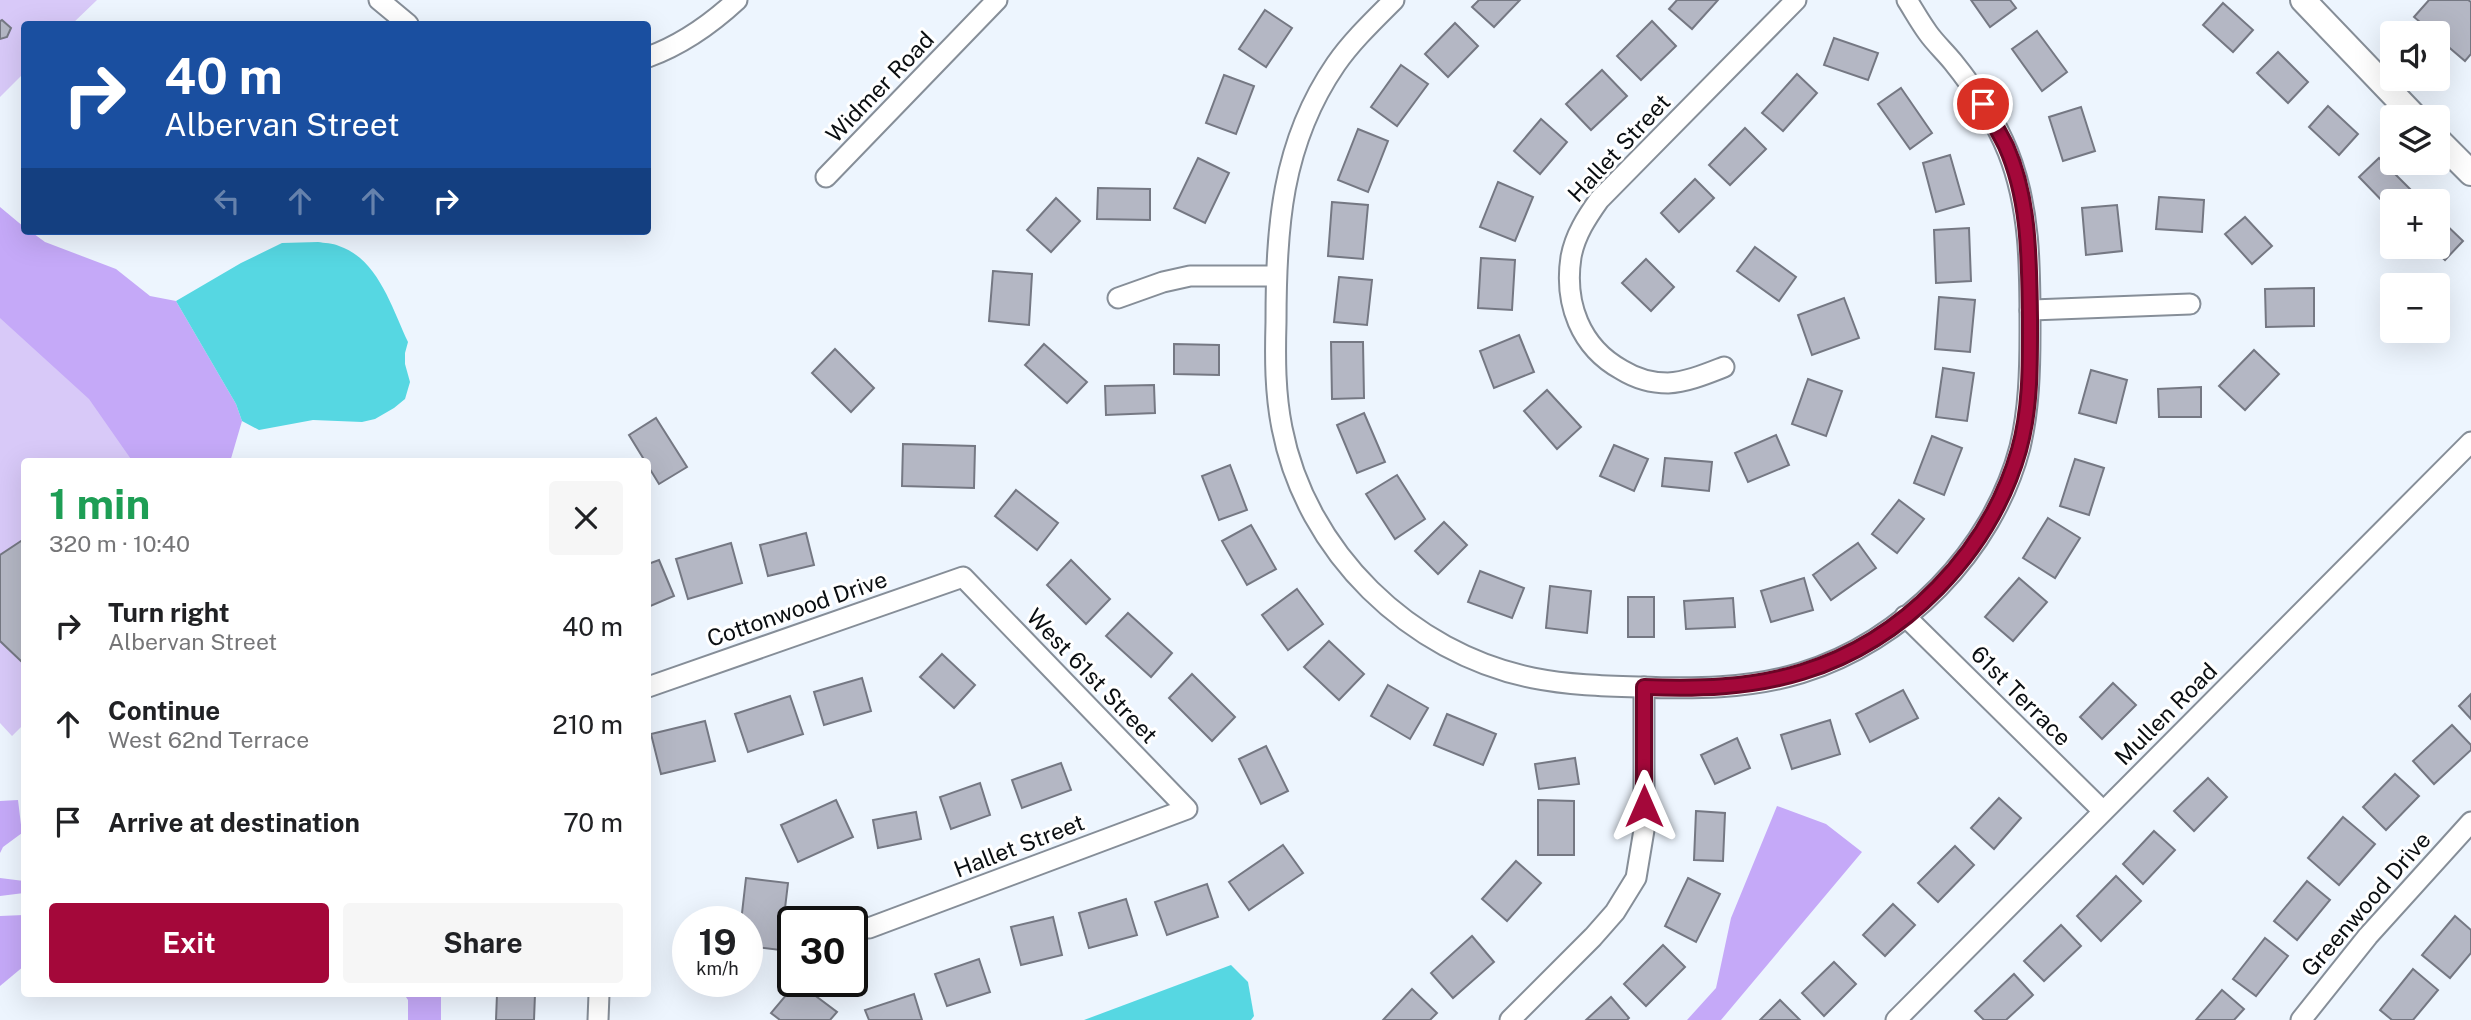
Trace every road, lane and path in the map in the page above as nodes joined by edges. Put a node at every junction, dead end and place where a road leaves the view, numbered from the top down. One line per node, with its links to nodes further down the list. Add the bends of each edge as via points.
1 (380, 0): 8 (street)
2 (737, 0): 9 (street, via 712,22)
3 (997, 0): 13 (street, Widmer Road)
4 (1394, 0): 14 (street, via 1334,66 1308,111 1282,197)
5 (1796, 0): 18 (street, Hallet Street, via 1599,200 1583,224 1572,255 1573,309 1588,342 1611,364 1635,378 1667,383)
6 (1907, 0): 17 (street, via 1983,104 2006,147 2026,221)
7 (2303, 0): 10 (street)
8 (404, 21)
9 (651, 56)
10 (2404, 105)
11 (2450, 152): 12 (street)
12 (2471, 173)
13 (827, 177)
14 (1276, 276): 15 (street, via 1190,276); 23 (street, via 1275,370 1282,432 1317,521 1371,592 1411,625 1467,657 1564,683)
15 (1118, 298)
16 (2190, 303): 17 (street)
17 (2030, 310): 21 (street, via 2029,402 2003,495 1956,569)
18 (1724, 367)
19 (2471, 442): 25 (street, Mullen Road)
20 (962, 577): 22 (street, Cottonwood Drive); 24 (street, West 61st Street)
21 (1905, 615): 23 (street, via 1879,637 1803,672 1714,688); 25 (street, 61st Terrace)
22 (651, 686)
23 (1644, 687): 30 (street, via 1644,830 1636,878 1593,937)
24 (1187, 809): 27 (street, Hallet Street)
25 (2103, 811): 31 (street, Mullen Road)
26 (2471, 822): 32 (street, Greenwood Drive, via 2368,936)
27 (869, 928)
28 (599, 997): 29 (street)
29 (598, 1020)
30 (1510, 1020)
31 (1896, 1020)
32 (2301, 1020)

